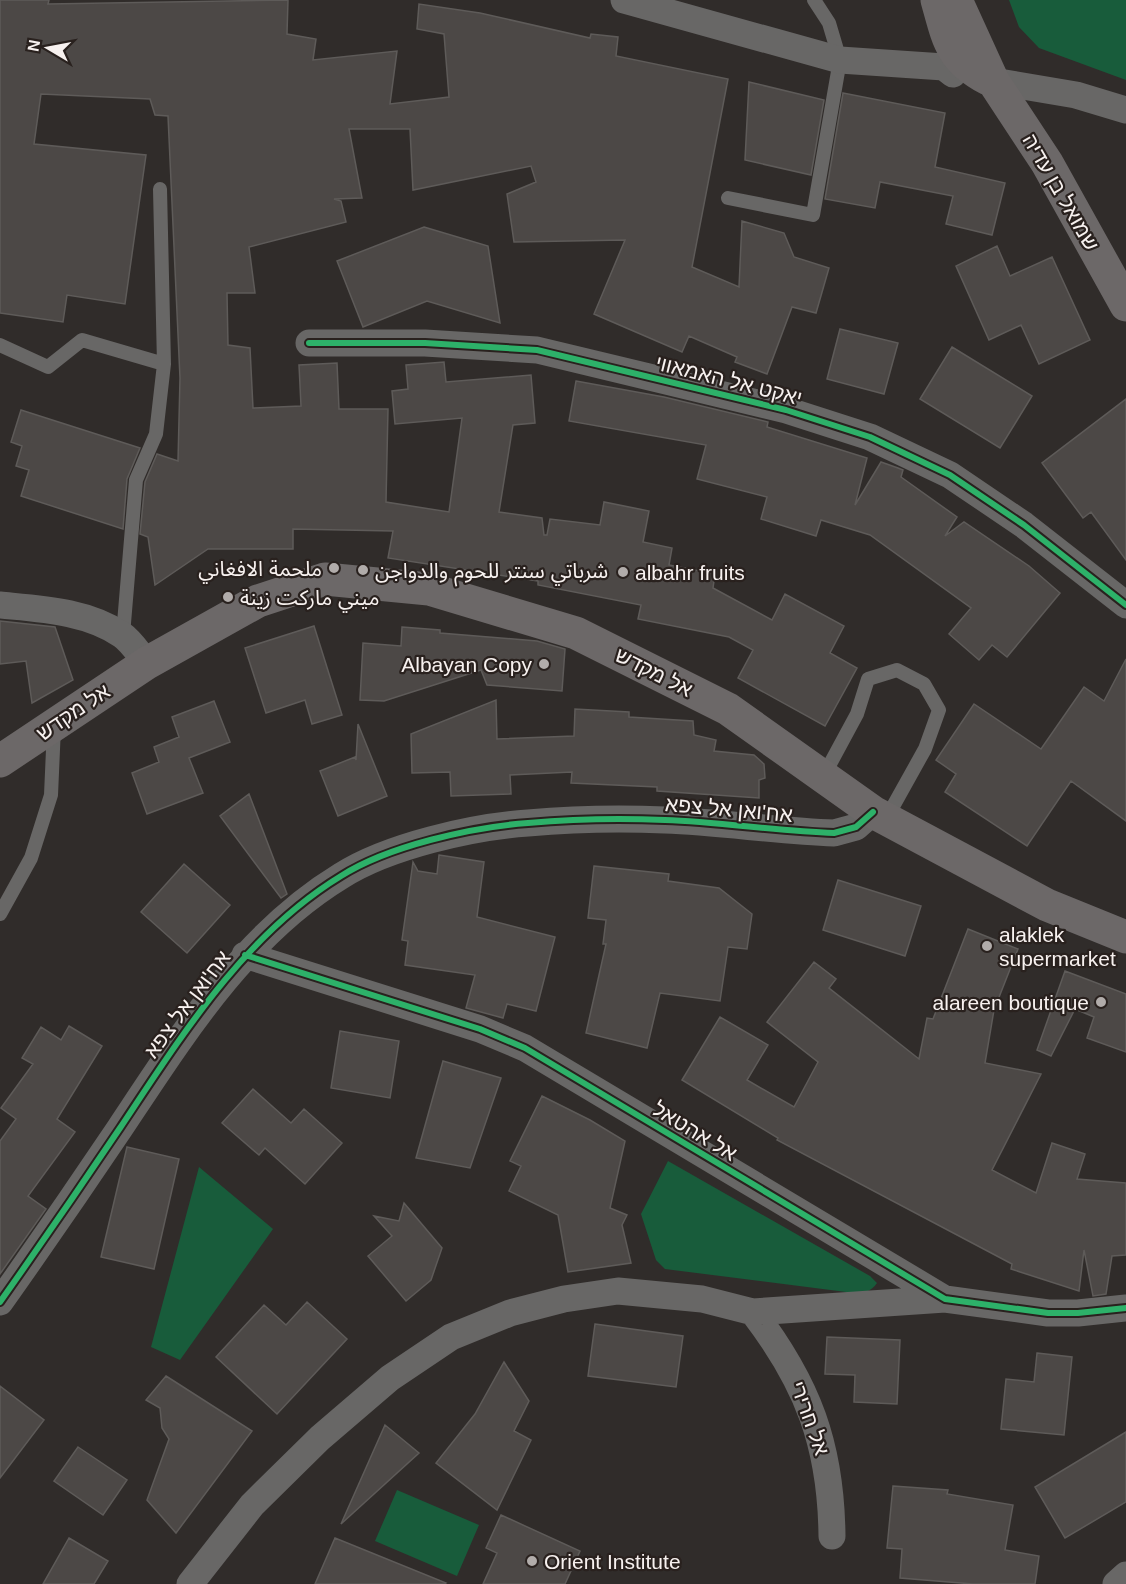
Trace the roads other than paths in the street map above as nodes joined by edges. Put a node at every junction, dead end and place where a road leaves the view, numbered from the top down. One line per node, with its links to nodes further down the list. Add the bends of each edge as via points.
1 (624, 0): 5 (street)
2 (814, 0): 5 (lane, via 829,23)
3 (937, 0): 6 (main road, שמואל בן עדיה, via 951,48 971,70)
4 (956, 0): 6 (main road, שמואל בן עדיה)
5 (840, 60): 6 (street, via 861,73 924,79 953,74); 9 (lane, via 813,215)
6 (992, 80): 7 (street, via 1076,95); 10 (main road, שמואל בן עדיה, via 1047,163)
7 (1126, 110)
8 (160, 189): 13 (lane)
9 (728, 198)
10 (1126, 305)
11 (309, 343): 15 (street, יאקט אל האמאווי, via 425,343 537,350 797,413 870,437 950,475 1024,525)
12 (0, 345): 13 (lane, via 48,367 82,340)
13 (164, 364): 16 (lane, via 156,434 136,480)
14 (0, 604): 16 (street, via 56,610)
15 (1126, 605)
16 (123, 635): 17 (street)
17 (147, 663): 18 (main road, אל מקדש); 20 (main road, אל מקדש, via 258,600 325,579 429,589 576,633 728,709)
18 (54, 724): 19 (main road, אל מקדש); 22 (lane, via 51,795 31,858)
19 (0, 761)
20 (823, 777): 21 (main road, אל מקדש); 21 (lane, via 857,714 868,679 897,670 924,684 939,710 925,749)
21 (879, 815): 23 (main road, אל מקדש, via 1047,905); 24 (street, אח'ואן אל צפא, via 834,833 608,819 525,823 463,833 400,850 343,874 292,910)
22 (0, 914)
23 (1126, 938)
24 (245, 955): 25 (street, אל אהטאל, via 480,1029 525,1048); 26 (street, אח'ואן אל צפא, via 180,1038)
25 (945, 1299): 27 (street, אל אהטאל, via 1048,1313); 28 (street)
26 (0, 1302)
27 (1126, 1308)
28 (753, 1312): 29 (street, אל חרירי, via 782,1349 809,1407 824,1451); 31 (street, via 702,1299 618,1291 510,1313 451,1337 390,1378 320,1438 252,1505)
29 (832, 1536)
30 (1126, 1575): 32 (street)
31 (190, 1584)
32 (1116, 1584)

